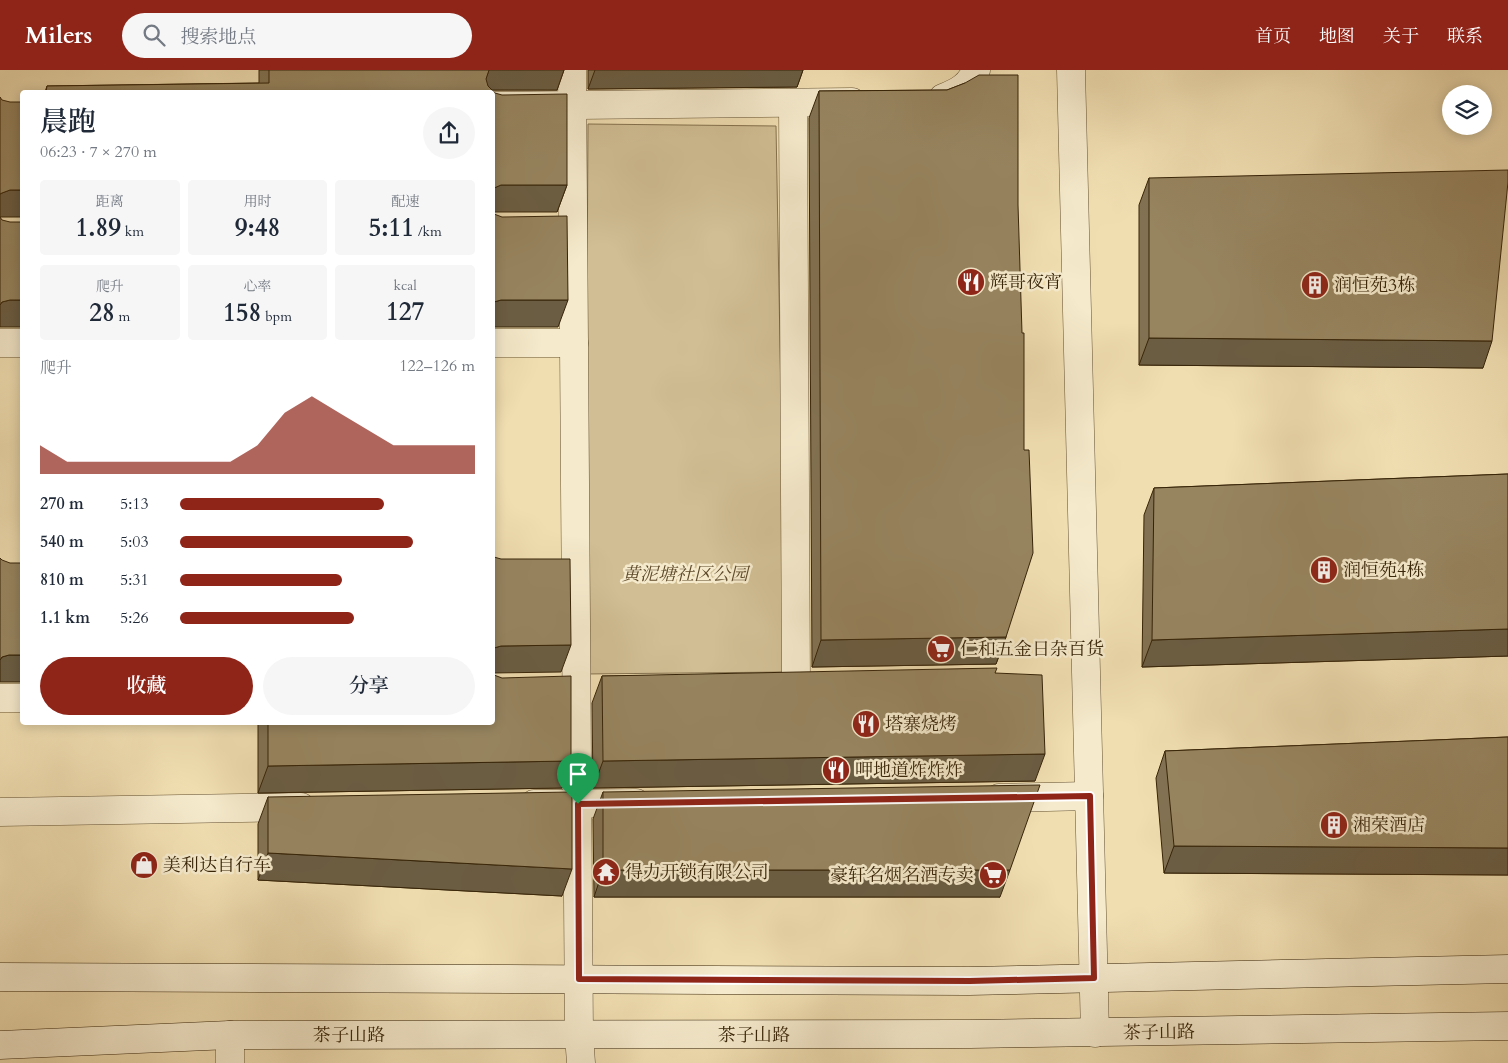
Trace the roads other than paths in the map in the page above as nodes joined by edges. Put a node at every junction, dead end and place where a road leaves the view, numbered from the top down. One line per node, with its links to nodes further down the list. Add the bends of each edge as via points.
1 (572, 70): 7 (street)
2 (976, 70): 4 (street, via 972,79 959,91 937,100)
3 (1071, 70): 22 (street)
4 (918, 101)
5 (880, 102): 6 (street)
6 (794, 103): 7 (street); 17 (street)
7 (572, 105): 8 (street); 10 (street)
8 (495, 106)
9 (546, 228): 10 (street)
10 (573, 228): 14 (street)
11 (0, 343): 12 (street)
12 (20, 343)
13 (495, 343): 14 (street)
14 (574, 343): 16 (street)
15 (548, 570): 16 (street)
16 (576, 570): 18 (street)
17 (796, 683)
18 (587, 687): 19 (street); 26 (street)
19 (549, 688)
20 (0, 698): 21 (street)
21 (20, 698)
22 (1090, 796): 23 (street); 31 (street)
23 (976, 798)
24 (658, 802): 26 (street)
25 (508, 804): 26 (street)
26 (578, 804): 32 (street)
27 (328, 807): 28 (street)
28 (0, 812)
29 (1508, 968): 31 (street)
30 (0, 977): 32 (street)
31 (1094, 978): 32 (street, via 970,981); 34 (street)
32 (579, 979): 36 (street)
33 (1508, 1026): 34 (street, 茶子山路)
34 (1095, 1033): 36 (street, 茶子山路)
35 (230, 1035): 36 (street, 茶子山路); 37 (street, 茶子山路); 38 (street)
36 (579, 1035): 39 (street)
37 (0, 1045)
38 (230, 1063)
39 (581, 1063)

